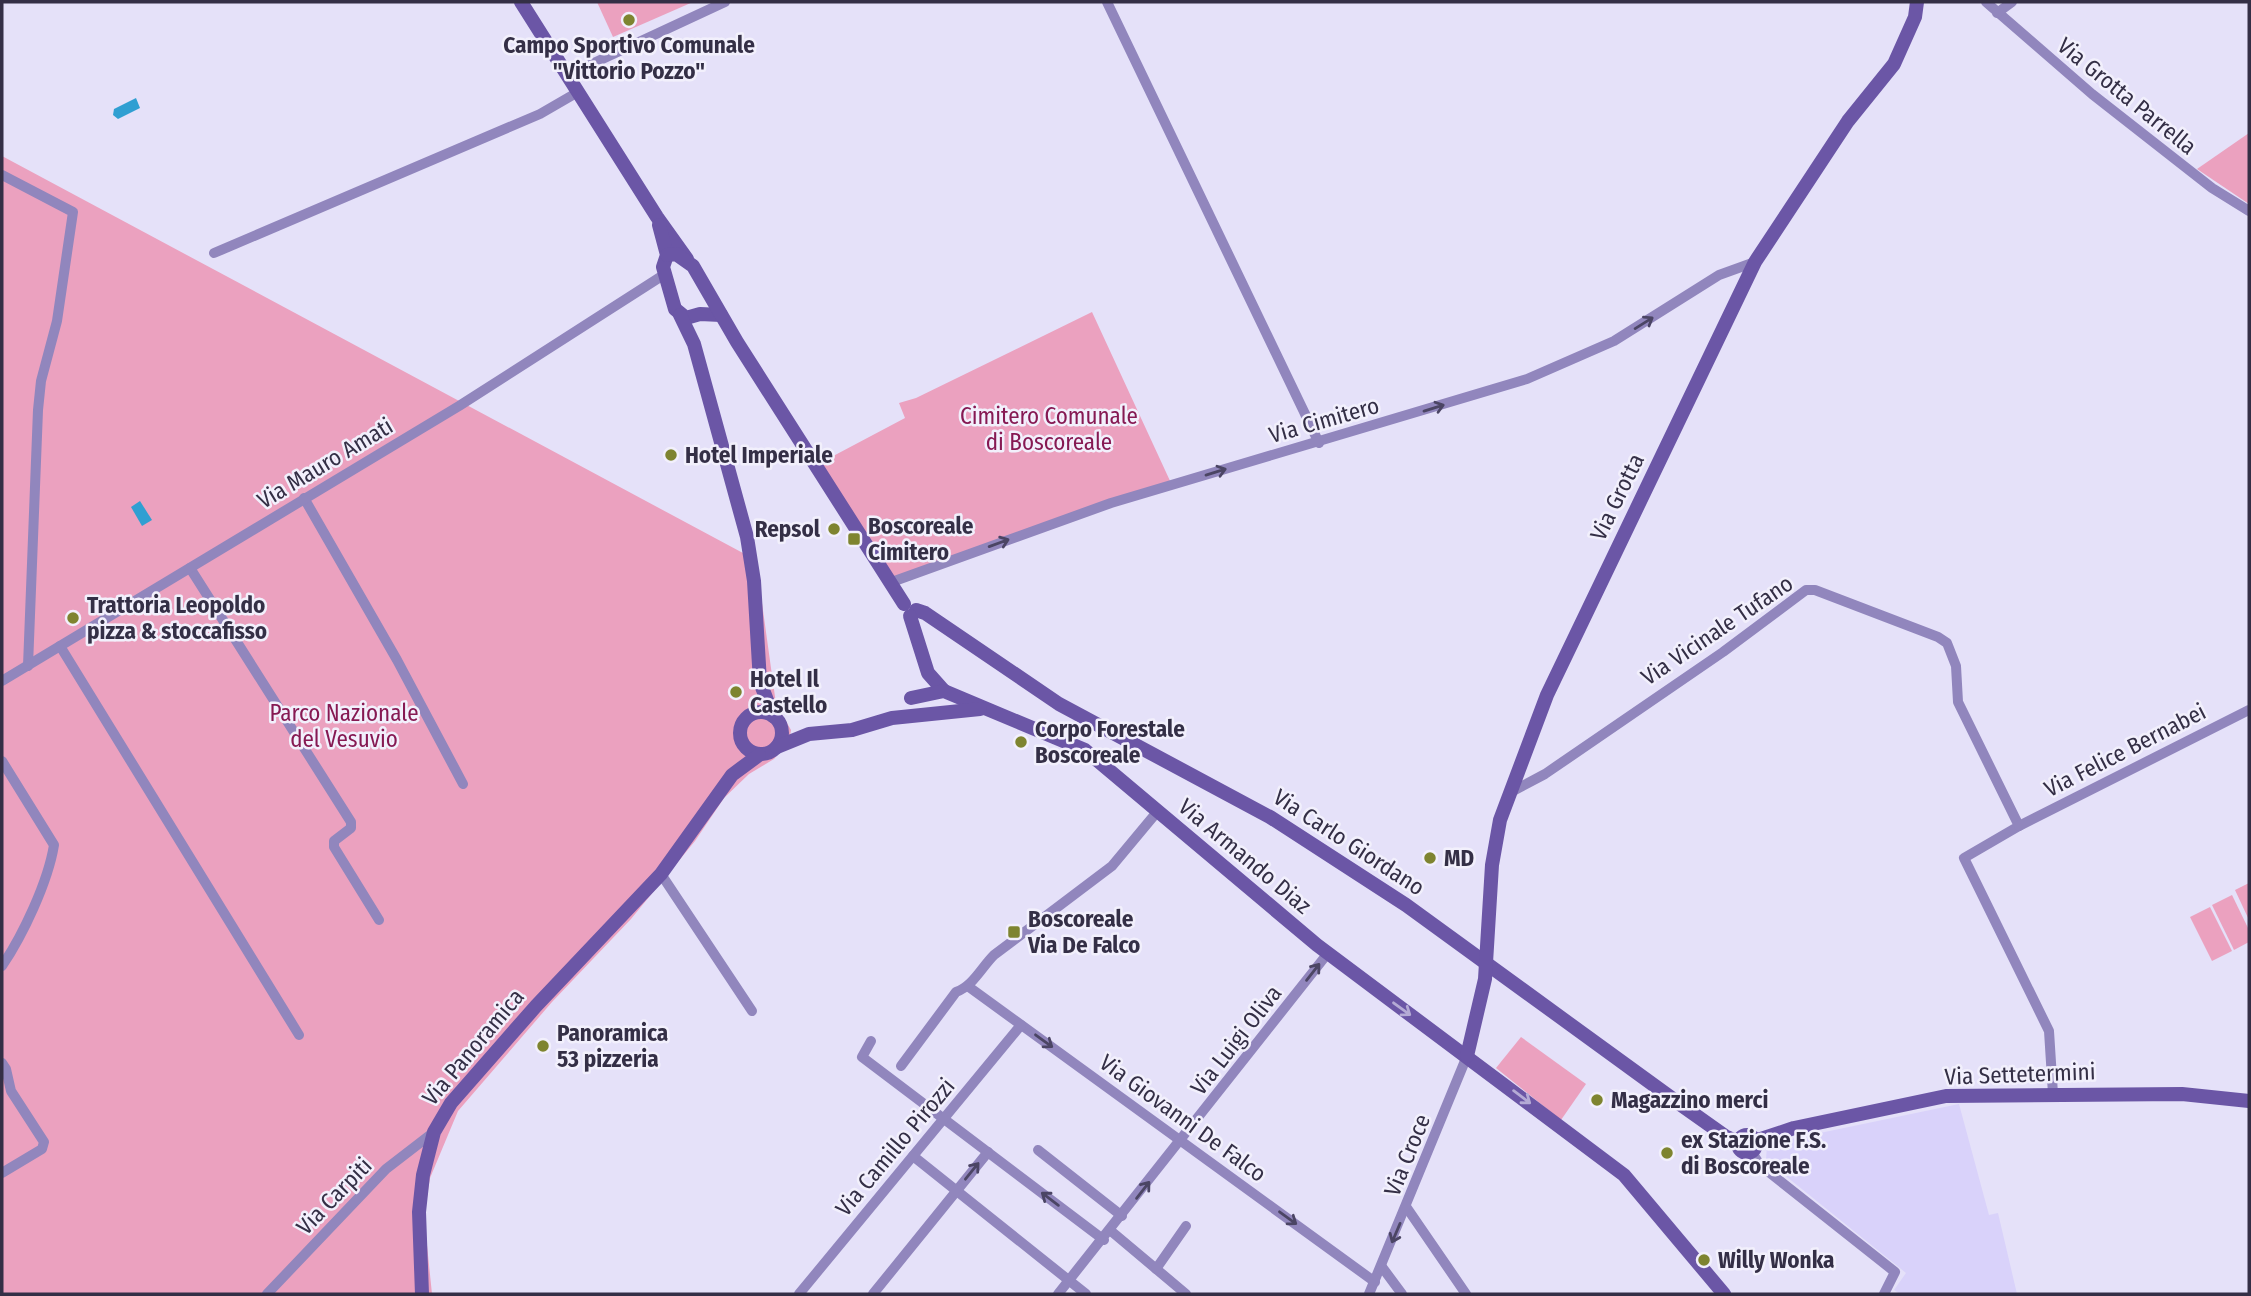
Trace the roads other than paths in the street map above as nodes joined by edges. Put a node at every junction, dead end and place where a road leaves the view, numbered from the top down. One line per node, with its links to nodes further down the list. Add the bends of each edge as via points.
1 (521, 2): 8 (street)
2 (725, 2): 8 (street)
3 (1107, 2): 21 (street)
4 (1917, 2): 15 (street, Via Grotta, via 1894,64 1848,121)
5 (1986, 2): 7 (street, Via Grotta Parrella)
6 (2012, 2): 7 (street)
7 (1997, 13): 11 (street, Via Grotta Parrella, via 2102,103)
8 (568, 75): 9 (street)
9 (578, 92): 12 (street); 13 (street, via 540,114)
10 (2, 175): 27 (street, via 73,212 38,410)
11 (2249, 211)
12 (657, 217): 14 (street); 16 (street)
13 (214, 253)
14 (667, 255): 16 (street, via 676,254); 17 (street, via 663,259)
15 (1755, 262): 21 (street, Via Cimitero, one-way to 15, via 1527,379 1587,355 1719,275); 46 (street, Via Grotta, via 1547,695)
16 (693, 266): 18 (street)
17 (665, 274): 19 (street, Via Panoramica, via 675,309); 22 (street, Via Mauro Amati, via 459,406)
18 (702, 282): 19 (street, via 705,303); 20 (street)
19 (691, 315): 20 (street); 30 (street, Via Panoramica, via 694,344 747,537)
20 (721, 315): 24 (street)
21 (1319, 443): 24 (street, Via Cimitero, one-way to 21, via 1111,503)
22 (304, 498): 23 (street, Via Mauro Amati); 45 (street)
23 (190, 568): 26 (street, Via Mauro Amati); 50 (street, via 351,822 334,847)
24 (889, 583): 25 (street)
25 (910, 610): 28 (street); 52 (street, Via Carlo Giordano, via 925,612 1059,704 1270,817)
26 (60, 646): 27 (street, Via Mauro Amati); 57 (street)
27 (27, 666): 29 (street, Via Mauro Amati)
28 (928, 673): 31 (street); 32 (street, Via Armando Diaz)
29 (2, 681)
30 (760, 682): 36 (street, Via Panoramica); 37 (street, Via Panoramica)
31 (944, 691): 32 (street); 33 (street, Via Armando Diaz); 35 (street)
32 (911, 698): 38 (street, Via Armando Diaz)
33 (985, 709): 35 (street, Via Armando Diaz); 47 (street, Via Armando Diaz, via 1085,750)
34 (2249, 710): 48 (street, Via Felice Bernabei)
35 (932, 712): 38 (street, Via Armando Diaz)
36 (746, 718): 37 (street, via 759,712); 40 (street, Via Panoramica)
37 (775, 718): 39 (street); 41 (street, Via Panoramica, via 782,734)
38 (892, 718): 39 (street, Via Armando Diaz, via 852,730)
39 (809, 734): 41 (street, Via Panoramica)
40 (740, 737): 42 (street, via 747,749); 44 (street, Via Panoramica)
41 (777, 747): 42 (street, Via Panoramica)
42 (759, 754): 44 (street, Via Panoramica)
43 (2, 761): 53 (street, via 54,845 26,921)
44 (732, 775): 49 (street, Via Panoramica)
45 (463, 784)
46 (1511, 792): 48 (street, Via Vicinale Tufano, via 1545,774 1723,652 1796,595 1815,590 1947,643 1955,666 1958,702); 52 (street, Via Grotta, via 1500,820 1492,865)
47 (1157, 811): 51 (street, Via Armando Diaz); 54 (street, via 1112,866 994,955)
48 (2019, 826): 62 (street, via 1964,858 2049,1031)
49 (661, 874): 55 (street); 65 (street, Via Panoramica, via 478,1070)
50 (379, 920)
51 (1328, 953): 59 (street, Via Armando Diaz, one-way to 59); 66 (street, Via Luigi Oliva, one-way to 51)
52 (1486, 961): 59 (street, Via Grotta); 67 (street, Via Carlo Giordano)
53 (2, 965)
54 (968, 988): 56 (street, Via Giovanni De Falco); 61 (street, via 956,992)
55 (752, 1011)
56 (1021, 1025): 64 (street, Via Camillo Pirozzi); 66 (street, Via Giovanni De Falco, one-way to 66)
57 (299, 1035)
58 (871, 1041): 64 (street, via 862,1057)
59 (1467, 1056): 74 (street, Via Croce); 93 (street, Via Armando Diaz, one-way to 93, via 1624,1175)
60 (2, 1063): 72 (street, via 12,1091 44,1142 42,1149)
61 (901, 1066)
62 (2053, 1094): 63 (street, Via Settetermini, via 2182,1094); 68 (street, Via Settetermini, via 1946,1096 1794,1128)
63 (2249, 1101)
64 (944, 1118): 70 (street); 71 (street, Via Camillo Pirozzi)
65 (434, 1132): 83 (street, Via Carpiti, via 386,1169); 84 (street, Via Panoramica, via 419,1212)
66 (1181, 1141): 75 (street, Via Luigi Oliva, one-way to 66); 82 (street, Via Giovanni De Falco, one-way to 82)
67 (1738, 1142): 68 (street, Via Settetermini, via 1746,1135)
68 (1753, 1146): 94 (street, via 1760,1165 1895,1272)
69 (1038, 1150): 75 (street)
70 (988, 1152): 73 (street, one-way to 70); 78 (street, one-way to 70)
71 (913, 1156): 73 (street); 85 (street, Via Camillo Pirozzi)
72 (2, 1173)
73 (956, 1191): 81 (street); 86 (street)
74 (1407, 1208): 79 (street, Via Croce, one-way to 79); 92 (street)
75 (1122, 1216): 77 (street, Via Luigi Oliva)
76 (1186, 1226): 80 (street)
77 (1111, 1231): 78 (street, Via Luigi Oliva); 80 (street)
78 (1104, 1240): 81 (street, Via Luigi Oliva)
79 (1382, 1268): 82 (street, Via Croce); 91 (street)
80 (1156, 1269): 89 (street)
81 (1069, 1281): 87 (street, Via Luigi Oliva); 88 (street)
82 (1374, 1282): 90 (street, Via Croce)
83 (267, 1294)
84 (422, 1294)
85 (799, 1294)
86 (873, 1294)
87 (1058, 1294)
88 (1086, 1294)
89 (1186, 1294)
90 (1369, 1294)
91 (1402, 1294)
92 (1466, 1294)
93 (1724, 1294)
94 (1884, 1294)

